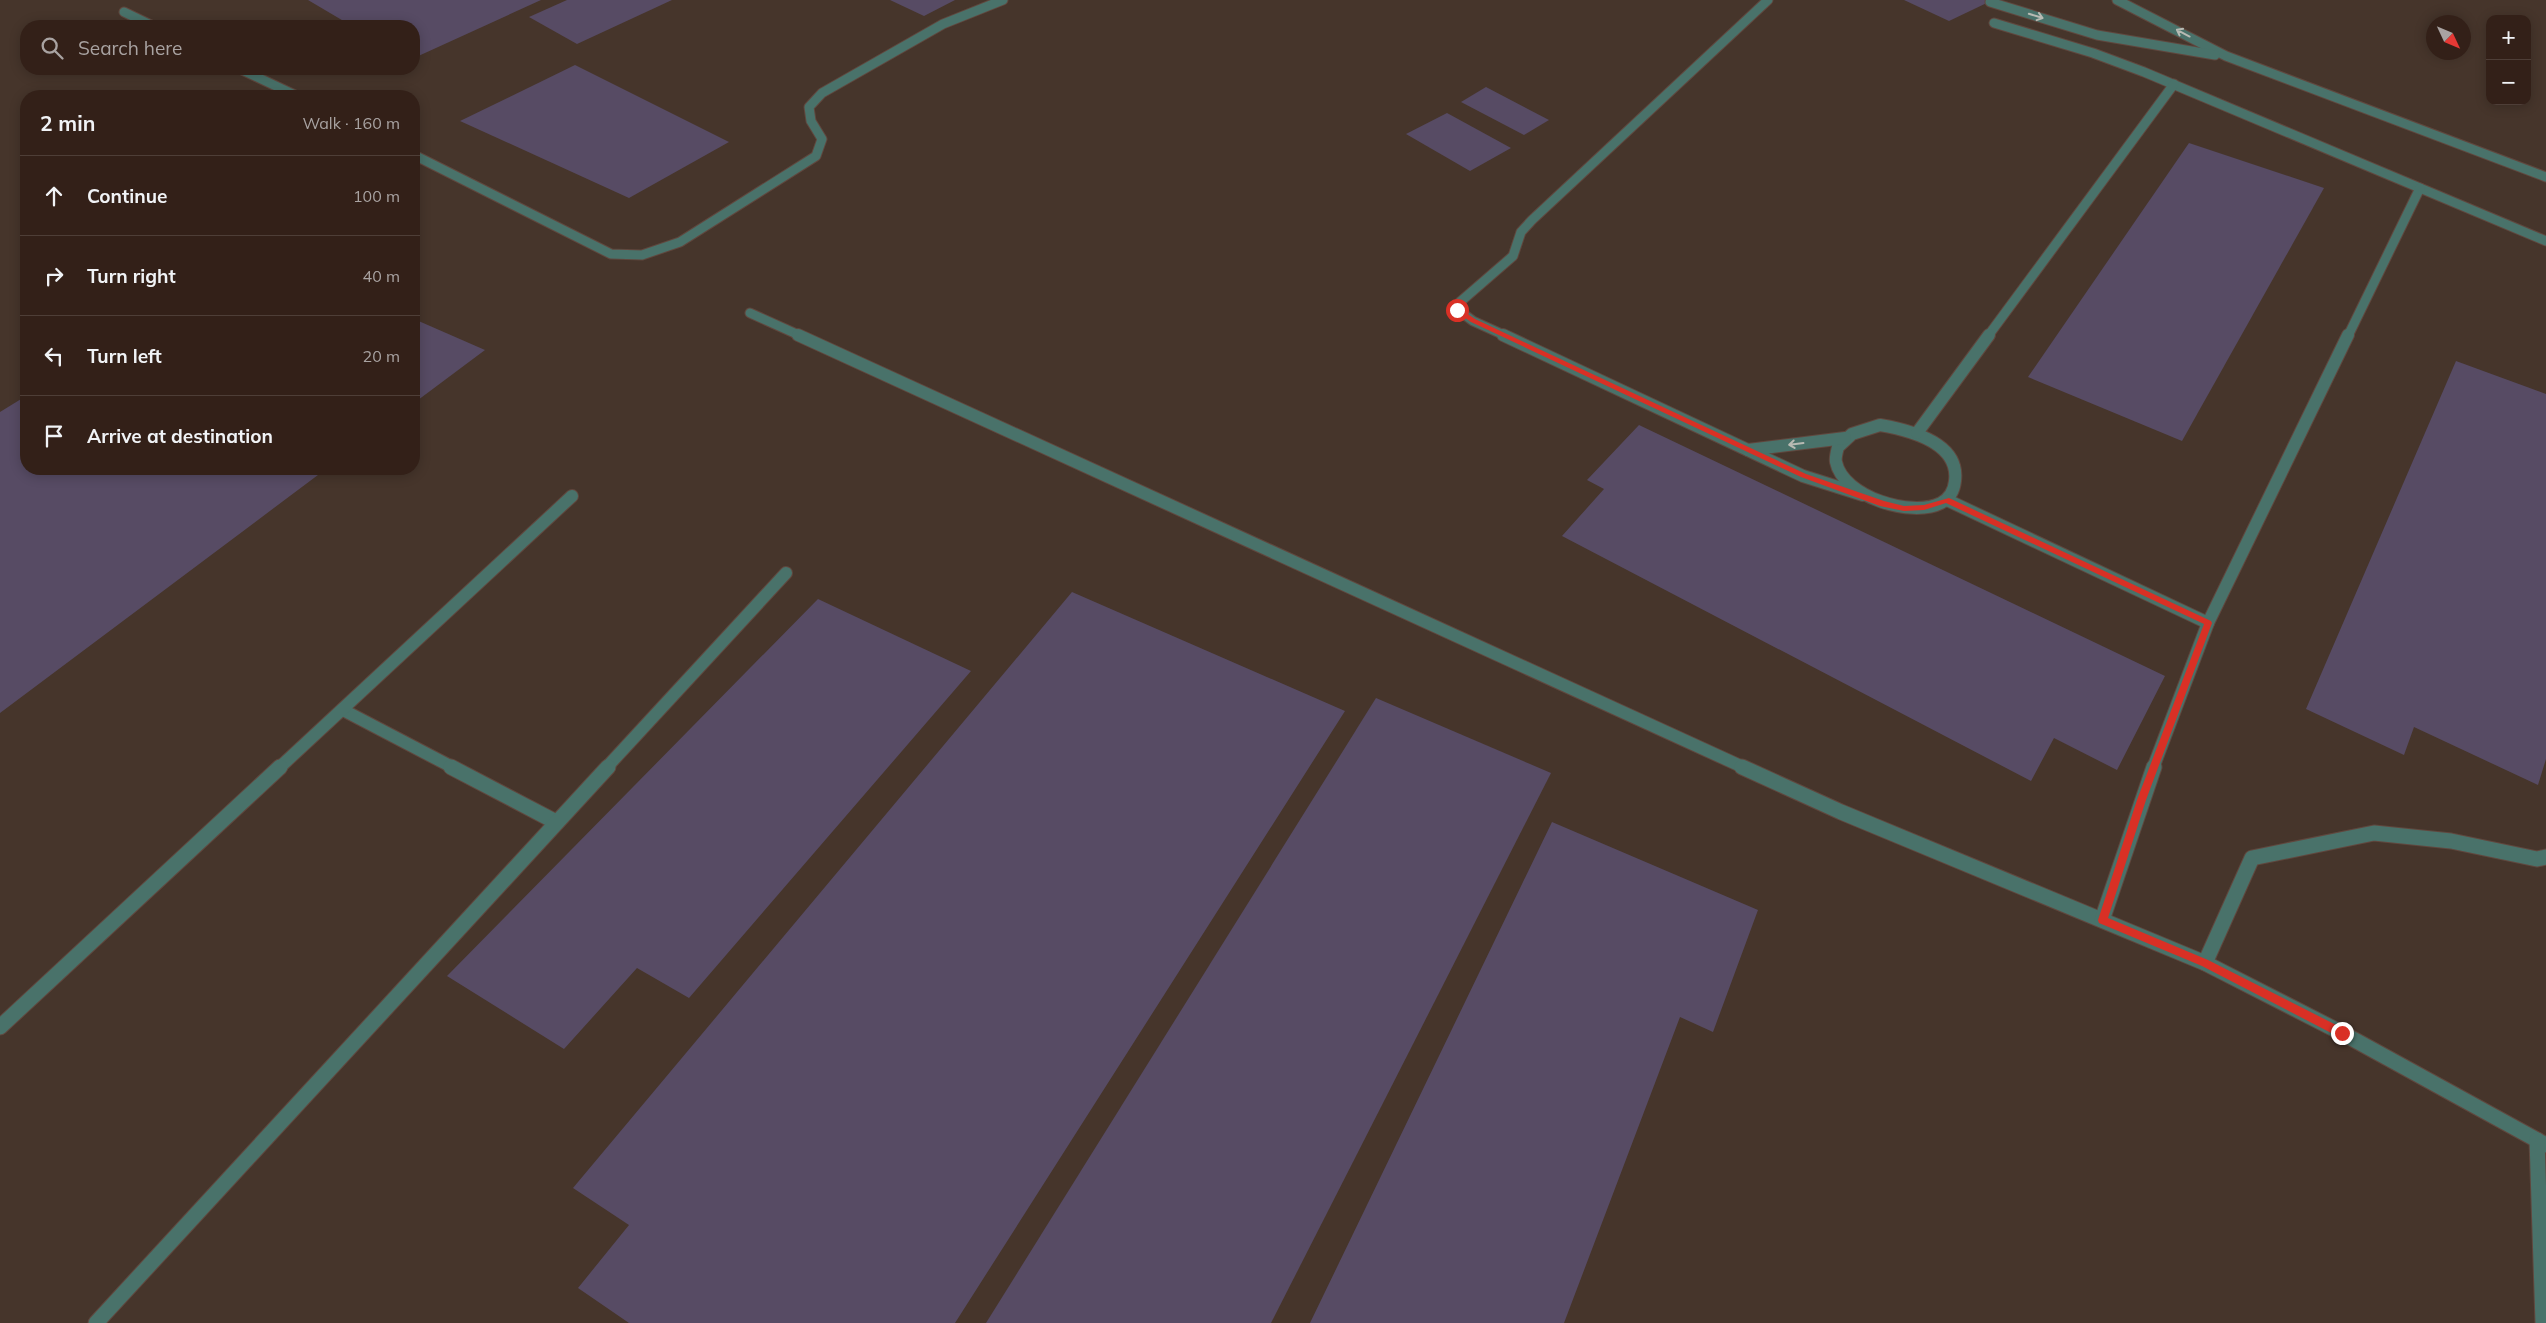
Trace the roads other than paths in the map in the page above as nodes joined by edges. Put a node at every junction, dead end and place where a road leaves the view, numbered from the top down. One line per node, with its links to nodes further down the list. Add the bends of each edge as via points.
1 (1003, 0): 12 (lane, via 944,24 822,93 809,107 811,121 822,139 816,156 680,242 642,255 611,254)
2 (1768, 0): 19 (lane, via 1532,220 1521,232 1514,256 1460,302 1457,310 1473,321)
3 (2117, 0): 8 (lane, one-way to 3)
4 (1990, 2): 8 (lane, one-way to 8, via 2097,35)
5 (124, 12): 6 (lane)
6 (141, 20)
7 (1994, 23): 10 (lane, via 2094,53)
8 (2226, 56): 13 (lane)
9 (253, 75): 11 (lane)
10 (2174, 84): 14 (lane); 17 (lane)
11 (284, 90)
12 (420, 158)
13 (2546, 177)
14 (2420, 188): 15 (lane); 24 (lane)
15 (2546, 241)
16 (750, 314): 28 (lane, via 1841,812)
17 (1917, 434): 18 (lane, via 1880,425 1863,428); 22 (lane, via 1934,442 1954,466 1956,480)
18 (1845, 438): 19 (lane, one-way to 19); 20 (lane, via 1835,455 1838,470)
19 (1748, 450): 20 (lane, via 1803,476)
20 (1862, 495): 22 (lane, via 1904,509 1924,508)
21 (572, 496): 25 (lane)
22 (1947, 500): 24 (lane)
23 (786, 573): 26 (lane)
24 (2208, 623): 28 (lane, via 2141,800)
25 (343, 710): 26 (lane); 30 (lane)
26 (556, 822): 32 (lane)
27 (2546, 857): 29 (lane, via 2537,859 2451,841 2374,833 2252,858)
28 (2102, 920): 29 (lane)
29 (2205, 963): 31 (lane, via 2342,1033)
30 (0, 1027)
31 (2541, 1142): 33 (lane)
32 (96, 1323)
33 (2543, 1323)

